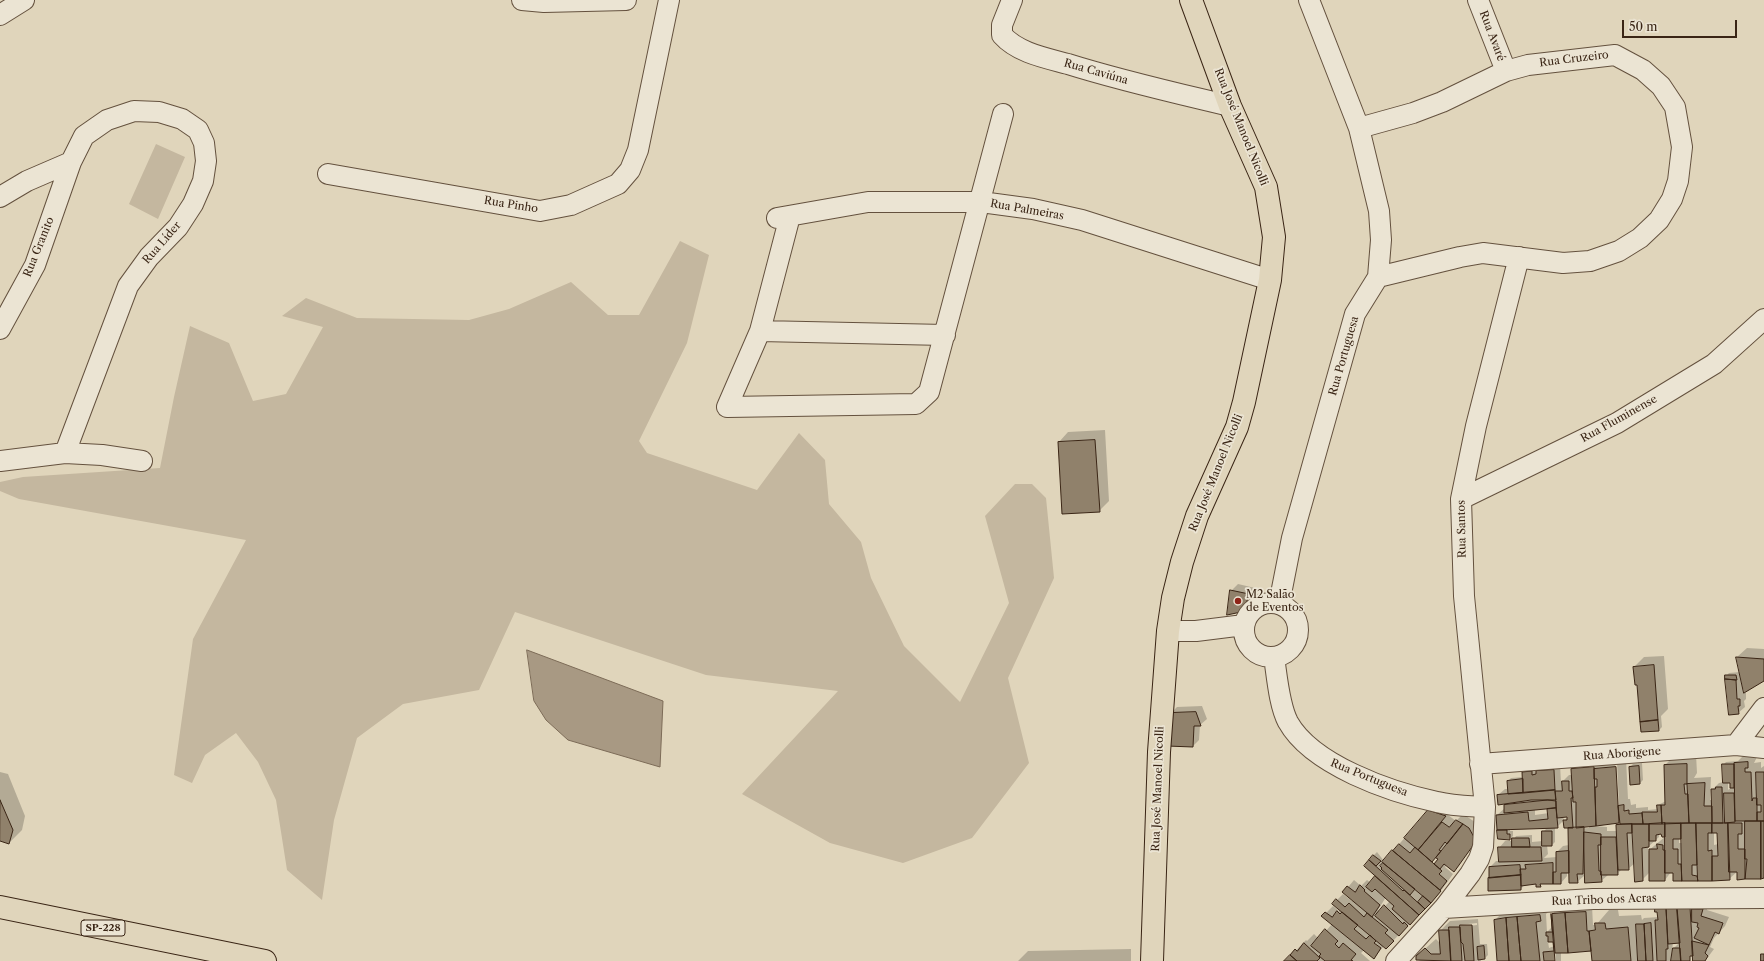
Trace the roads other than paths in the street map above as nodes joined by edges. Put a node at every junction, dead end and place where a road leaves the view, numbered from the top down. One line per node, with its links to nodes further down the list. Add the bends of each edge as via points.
1 (24, 0): 10 (street)
2 (522, 0): 3 (street)
3 (619, 0): 4 (street)
4 (626, 0)
5 (669, 0): 16 (street, Rua Pinho, via 638,150 630,170 618,184 572,205 540,211)
6 (1012, 0): 12 (street, Rua Caviúna, via 1002,25 1002,35 1026,52 1121,80)
7 (1191, 0): 12 (main road, Rua José Manoel Nicolli)
8 (1309, 0): 14 (street, Rua Portuguesa)
9 (1478, 0): 11 (street, Rua Avaré)
10 (0, 15)
11 (1506, 71): 14 (street, Rua Cruzeiro, via 1442,102); 21 (street, Rua Cruzeiro, via 1528,65 1603,55 1625,58 1661,86 1675,107 1682,147 1678,181 1672,199 1659,220 1640,238 1619,251 1590,260 1563,263)
12 (1230, 106): 23 (main road, Rua José Manoel Nicolli, via 1266,187 1274,237)
13 (1003, 114): 20 (street)
14 (1359, 128): 22 (street, Rua Portuguesa, via 1379,211 1381,240)
15 (71, 162): 17 (street); 19 (street, Rua Granito); 28 (street, Rua Líder, via 84,136 106,120 134,111 159,112 182,120 198,130 204,143 206,161 203,181 189,210 178,227 149,256 128,286)
16 (328, 174)
17 (27, 180): 18 (street); 19 (street)
18 (0, 197)
19 (58, 200): 25 (street, Rua Granito, via 35,265)
20 (981, 202): 23 (street, Rua Palmeiras, via 1033,209 1082,220); 26 (street, Rua Palmeiras, via 868,202 783,217); 27 (street)
21 (1519, 257): 22 (street, Rua Cruzeiro, via 1483,253); 31 (street, Rua Santos, via 1476,426)
22 (1378, 277): 32 (street, Rua Portuguesa, via 1355,314 1292,538)
23 (1270, 280): 34 (main road, Rua José Manoel Nicolli, via 1242,408 1196,520 1176,584)
24 (1764, 319): 31 (street, Rua Fluminense, via 1714,364 1617,423)
25 (0, 329)
26 (760, 331): 27 (street); 27 (street, via 727,407 916,404 929,392)
27 (945, 335)
28 (65, 453): 29 (street); 30 (street)
29 (0, 461)
30 (142, 461)
31 (1461, 499): 39 (street, Rua Santos, via 1464,596)
32 (1279, 604): 33 (street, via 1260,604 1251,611); 35 (street, via 1286,607 1297,620 1298,636 1289,651)
33 (1244, 625): 34 (street, via 1196,631); 35 (street, via 1246,642 1251,648 1258,654)
34 (1168, 631): 45 (main road, Rua José Manoel Nicolli, via 1159,752)
35 (1274, 657): 40 (street, Rua Portuguesa, via 1288,721 1300,739 1328,762 1414,796 1455,805)
36 (1764, 708): 37 (street)
37 (1736, 745): 38 (street, Rua Aborigene); 39 (street, Rua Aborigene)
38 (1764, 748)
39 (1480, 764): 40 (street, Rua Santos)
40 (1485, 807): 43 (street, Rua Santos, via 1483,847 1479,859)
41 (1764, 898): 43 (street, Rua Tribo dos Acras, via 1593,899)
42 (0, 907): 44 (main road, SP-228)
43 (1444, 908): 46 (street, Rua Santos)
44 (265, 961)
45 (1152, 961)
46 (1396, 961)

